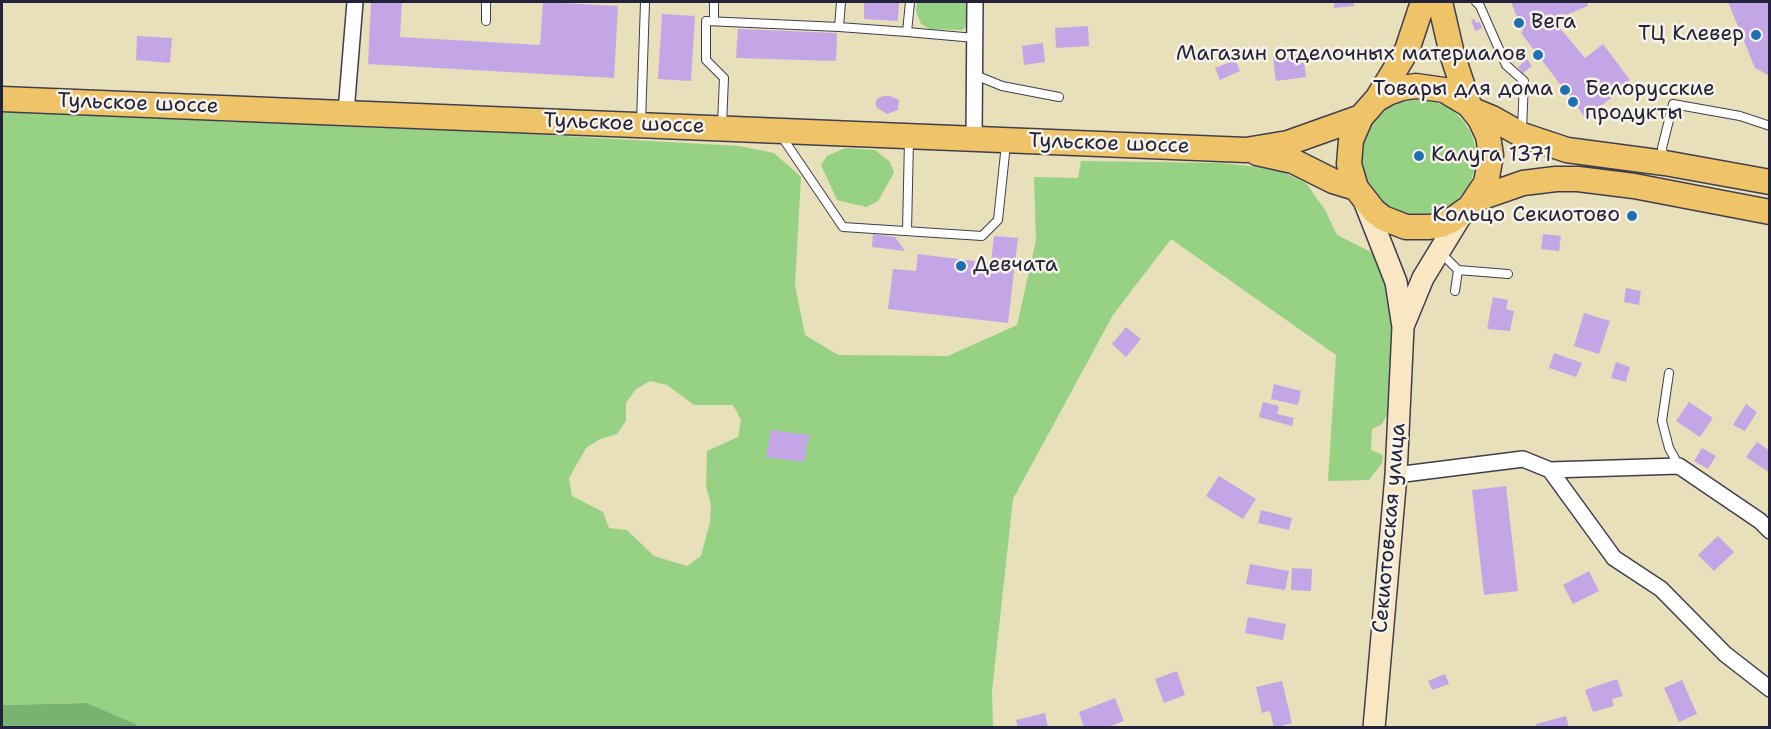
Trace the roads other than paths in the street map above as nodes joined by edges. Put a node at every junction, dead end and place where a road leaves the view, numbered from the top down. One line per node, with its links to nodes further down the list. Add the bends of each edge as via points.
1 (355, 2): 21 (street)
2 (486, 2): 11 (lane)
3 (645, 2): 22 (lane)
4 (714, 2): 12 (lane)
5 (841, 2): 13 (lane)
6 (910, 2): 14 (lane)
7 (975, 2): 15 (street)
8 (1423, 2): 20 (main road, via 1407,50)
9 (1440, 2): 19 (main road, via 1452,54)
10 (1476, 2): 26 (lane, via 1506,65 1524,81)
11 (486, 21)
12 (714, 21): 13 (lane); 24 (lane, via 706,21 706,60 724,78)
13 (839, 27): 14 (lane)
14 (907, 32): 15 (lane)
15 (975, 38): 16 (street)
16 (975, 75): 17 (lane, via 1002,86); 28 (street)
17 (1059, 97)
18 (2, 99): 21 (main road, Тульское шоссе)
19 (1472, 108): 20 (main road, via 1444,90 1423,86 1402,88); 26 (main road); 34 (main road, via 1485,127 1491,155 1486,183)
20 (1368, 109): 30 (main road, via 1288,143); 33 (main road, via 1355,128 1349,152)
21 (346, 112): 22 (main road, Тульское шоссе)
22 (641, 125): 24 (main road, Тульское шоссе)
23 (1770, 126): 31 (lane, via 1740,116 1673,104 1662,148)
24 (722, 128): 25 (main road, Тульское шоссе)
25 (778, 130): 27 (main road, Тульское шоссе); 36 (lane, via 843,227)
26 (1521, 135): 31 (main road, via 1567,150)
27 (909, 136): 28 (main road, Тульское шоссе); 36 (lane)
28 (974, 138): 29 (main road, Тульское шоссе)
29 (1007, 140): 30 (main road, Тульское шоссе); 36 (lane, via 998,220 982,236)
30 (1246, 150): 33 (main road, via 1293,161)
31 (1665, 163): 32 (main road)
32 (1769, 182)
33 (1360, 195): 34 (main road, via 1383,218 1406,227 1429,228 1452,220); 41 (main road, via 1396,282)
34 (1470, 207): 35 (main road, via 1523,183 1578,179); 37 (main road)
35 (1765, 211)
36 (907, 231)
37 (1440, 251): 38 (lane); 41 (main road, via 1423,278)
38 (1458, 270): 39 (lane); 40 (lane)
39 (1508, 274)
40 (1455, 291)
41 (1403, 327): 45 (main road, Секиотовская улица)
42 (1669, 373): 43 (lane, via 1662,421)
43 (1679, 466): 44 (street); 46 (street)
44 (1550, 470): 45 (street, via 1523,459); 47 (street, via 1614,558 1661,590 1725,654)
45 (1396, 475): 48 (main road, Секиотовская улица)
46 (1770, 531)
47 (1770, 689)
48 (1374, 728)

